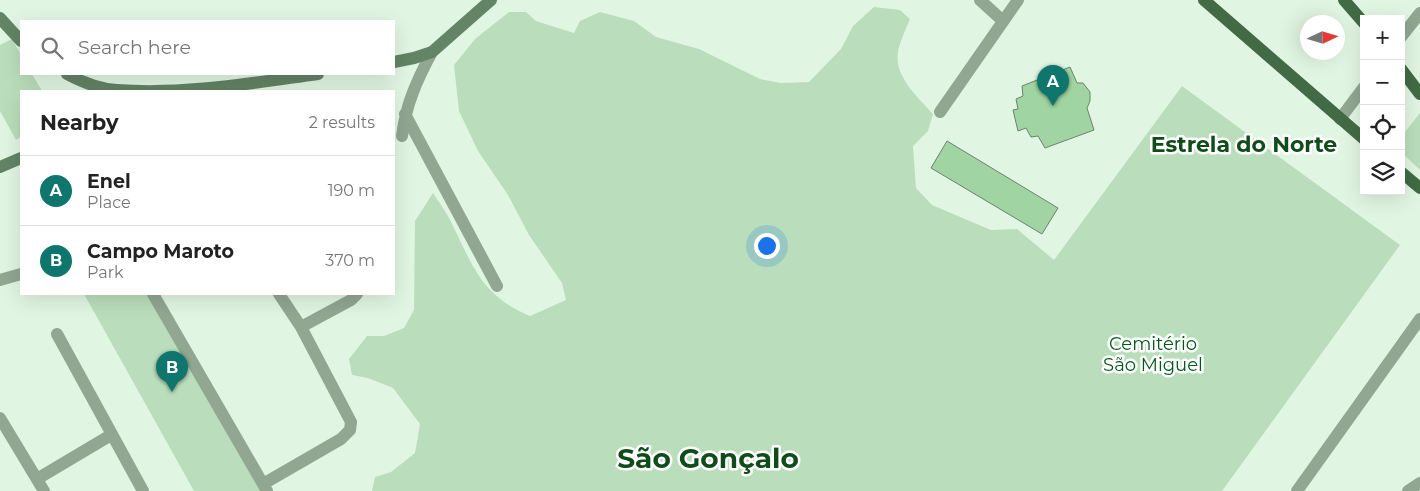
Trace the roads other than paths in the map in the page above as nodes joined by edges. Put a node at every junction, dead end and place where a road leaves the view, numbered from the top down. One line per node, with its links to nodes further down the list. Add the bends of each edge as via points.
1 (491, 0): 12 (street)
2 (980, 0): 9 (street)
3 (1018, 0): 9 (street)
4 (1204, 0): 23 (main road)
5 (1344, 0): 8 (main road)
6 (1420, 14): 10 (street)
7 (0, 18): 11 (street)
8 (1360, 18)
9 (1003, 22): 21 (street)
10 (1405, 32)
11 (20, 39)
12 (432, 52): 13 (street); 22 (street, via 413,86)
13 (395, 62)
14 (1405, 74): 20 (main road)
15 (69, 75): 17 (street, via 86,84)
16 (310, 75): 18 (street, via 194,89)
17 (111, 90)
18 (154, 90)
19 (1360, 92): 23 (street)
20 (1420, 94)
21 (940, 112)
22 (405, 114): 24 (street); 32 (street)
23 (1340, 119): 25 (main road)
24 (402, 136)
25 (1360, 136)
26 (20, 158): 27 (street)
27 (0, 167)
28 (1405, 175): 29 (main road)
29 (1420, 188)
30 (20, 274): 31 (street)
31 (0, 280)
32 (497, 286)
33 (154, 295): 43 (street)
34 (280, 295): 37 (street)
35 (356, 295): 37 (street)
36 (1420, 318): 46 (street)
37 (301, 327): 43 (street, via 348,415 350,430)
38 (57, 334): 40 (street)
39 (0, 418): 41 (street)
40 (111, 435): 41 (street); 45 (street)
41 (37, 479): 44 (street)
42 (1420, 483): 47 (street)
43 (265, 487)
44 (44, 491)
45 (143, 491)
46 (1296, 491)
47 (1408, 491)

